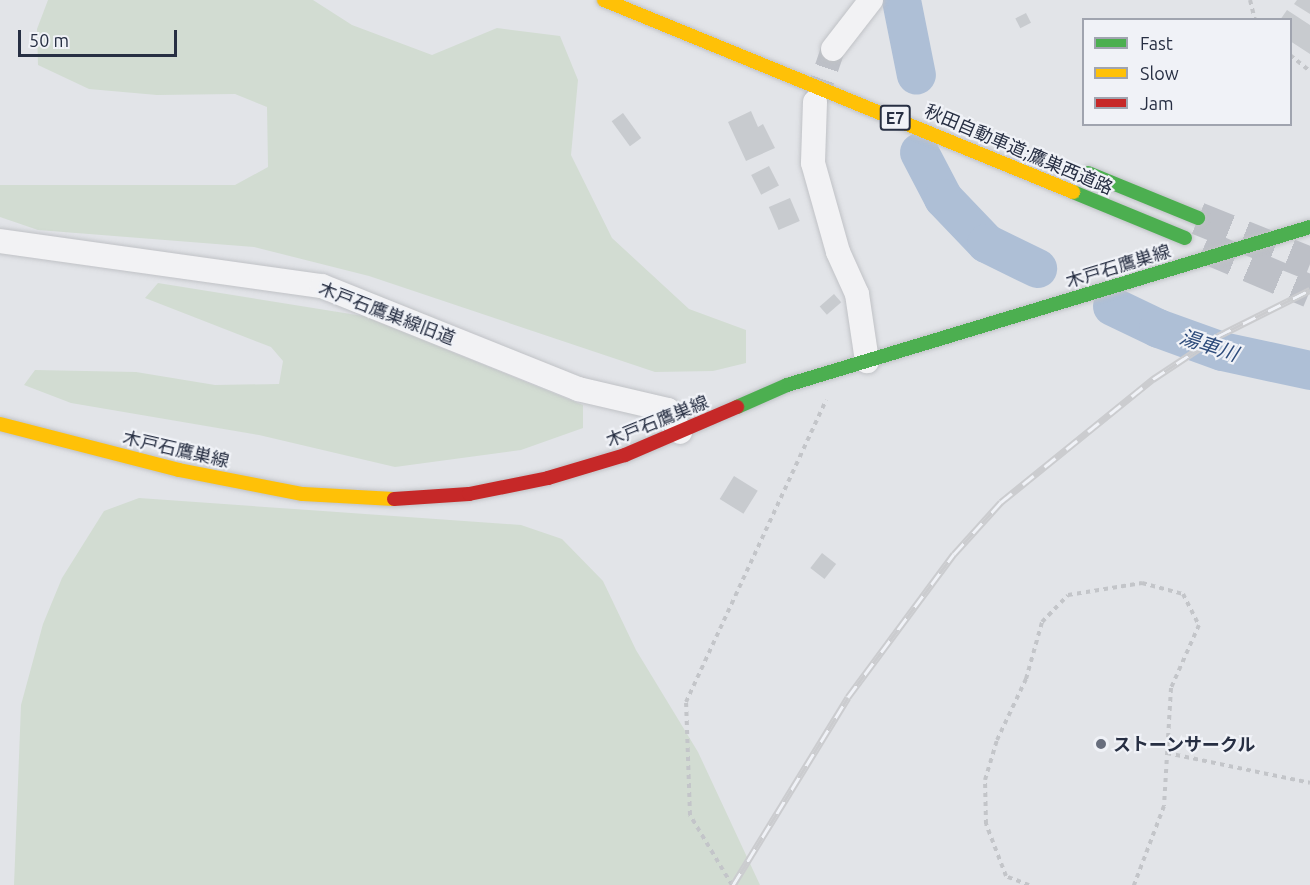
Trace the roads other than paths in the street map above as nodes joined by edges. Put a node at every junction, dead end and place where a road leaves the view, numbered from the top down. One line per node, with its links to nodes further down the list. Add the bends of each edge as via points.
1 (604, 0): 8 (main road, 秋田自動車道;鷹巣西道路 / E7)
2 (869, 2): 3 (street)
3 (833, 49)
4 (815, 102): 10 (street, via 813,163 838,252 857,294)
5 (1078, 169): 6 (main road, 秋田自動車道;鷹巣西道路)
6 (1198, 218)
7 (1310, 227): 10 (main road, 木戸石鷹巣線)
8 (1185, 238)
9 (0, 241): 12 (street, 木戸石鷹巣線旧道, via 322,286 578,389 668,410)
10 (867, 361): 12 (main road, 木戸石鷹巣線, via 787,385)
11 (0, 424): 12 (main road, 木戸石鷹巣線, via 179,470 303,494 394,499 469,494 548,478 624,455)
12 (680, 432)

